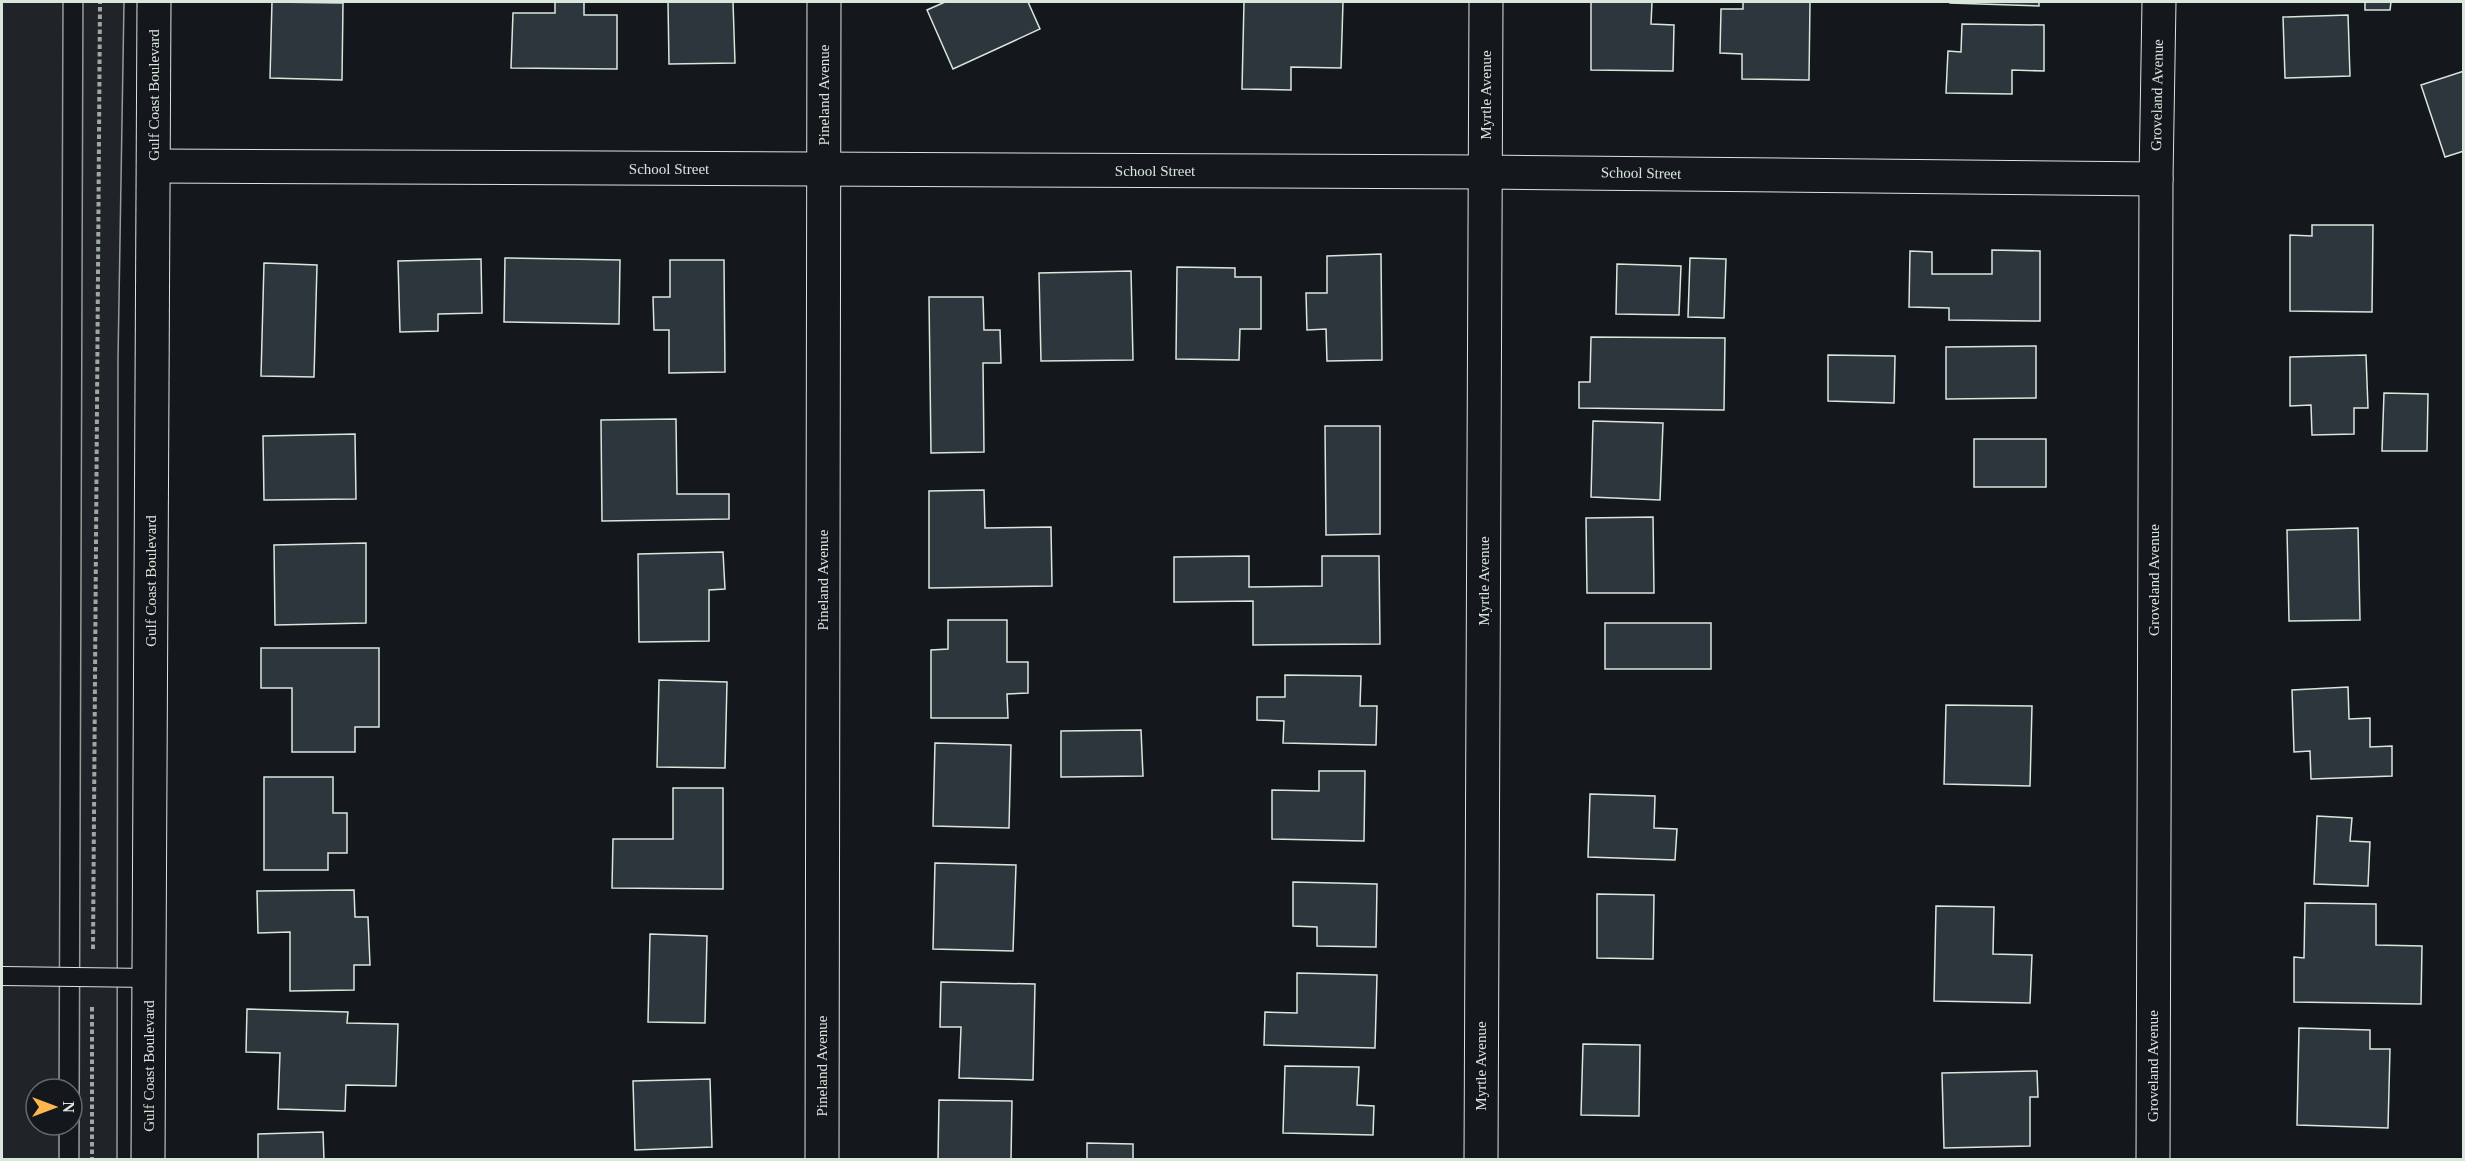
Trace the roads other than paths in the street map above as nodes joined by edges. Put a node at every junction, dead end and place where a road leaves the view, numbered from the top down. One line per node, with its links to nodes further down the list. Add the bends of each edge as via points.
1 (154, 2): 5 (street, Gulf Coast Boulevard)
2 (824, 2): 6 (street, Pineland Avenue)
3 (1486, 2): 7 (street, Myrtle Avenue)
4 (2158, 2): 8 (street, Groveland Avenue)
5 (154, 166): 6 (street, School Street); 10 (street, Gulf Coast Boulevard)
6 (823, 170): 7 (street, School Street); 12 (street, Pineland Avenue)
7 (1486, 172): 8 (street, School Street); 13 (street, Myrtle Avenue)
8 (2156, 179): 14 (street, Groveland Avenue)
9 (2, 976): 10 (lane)
10 (149, 978): 11 (street, Gulf Coast Boulevard)
11 (148, 1160)
12 (822, 1160)
13 (1481, 1160)
14 (2152, 1160)

